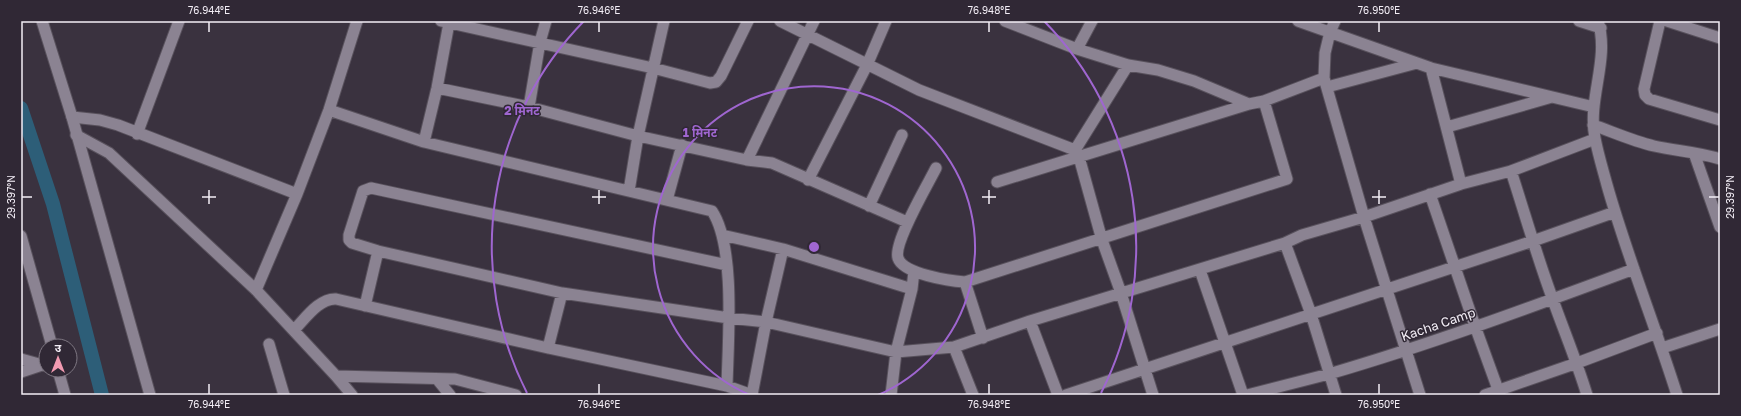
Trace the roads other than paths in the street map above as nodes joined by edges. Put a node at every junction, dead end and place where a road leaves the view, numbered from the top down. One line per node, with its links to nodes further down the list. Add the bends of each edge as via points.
1 (42, 21): 37 (street)
2 (179, 21): 41 (street)
3 (357, 21): 36 (street)
4 (546, 21): 22 (street)
5 (664, 21): 27 (street)
6 (748, 21): 27 (street, via 716,82 704,82)
7 (780, 21): 20 (street)
8 (814, 21): 20 (street)
9 (886, 21): 25 (street)
10 (1005, 21): 23 (street)
11 (1092, 21): 23 (street)
12 (1298, 21): 19 (street)
13 (1335, 21): 19 (street)
14 (1579, 21): 18 (street)
15 (1660, 21): 38 (street, via 1644,89 1645,95 1649,99)
16 (1667, 21): 21 (street)
17 (445, 22): 22 (street); 30 (street)
18 (1600, 24): 35 (street, via 1601,62)
19 (1330, 32): 24 (street); 29 (street, via 1325,53)
20 (807, 35): 25 (street); 51 (street)
21 (1720, 38)
22 (540, 42): 27 (street); 34 (street)
23 (1077, 49): 26 (street)
24 (1417, 62): 28 (street); 29 (street)
25 (867, 65): 49 (street, via 919,90); 54 (street)
26 (1128, 65): 33 (street, via 1158,70); 49 (street)
27 (653, 68): 44 (street)
28 (1431, 68): 31 (street); 40 (street)
29 (1325, 83): 32 (street); 63 (street)
30 (437, 88): 34 (street); 46 (street)
31 (1552, 97): 35 (street); 40 (street)
32 (1264, 101): 33 (street); 68 (street, via 1287,180)
33 (1249, 104): 49 (street)
34 (529, 107): 44 (street)
35 (1594, 107): 39 (street)
36 (329, 110): 46 (street); 58 (street)
37 (72, 117): 41 (street, via 100,120); 42 (street)
38 (1720, 120)
39 (1593, 125): 45 (street); 48 (street, via 1642,143)
40 (1447, 127): 56 (street)
41 (137, 134): 58 (street)
42 (76, 135): 80 (street, via 109,153); 116 (street)
43 (902, 135): 61 (street)
44 (638, 136): 47 (street); 57 (street)
45 (1595, 139): 53 (street); 62 (street)
46 (424, 142): 57 (street)
47 (682, 145): 51 (street); 60 (street)
48 (1694, 152): 50 (street); 65 (street)
49 (1077, 154): 55 (street); 68 (street)
50 (1720, 159)
51 (747, 160): 54 (street, via 782,166)
52 (936, 168): 64 (street)
53 (1511, 171): 56 (street); 69 (street)
54 (808, 180): 61 (street)
55 (997, 182)
56 (1461, 184): 59 (street)
57 (629, 191): 60 (street)
58 (297, 194): 80 (street)
59 (1430, 194): 63 (street); 74 (street)
60 (667, 200): 66 (street, via 712,211)
61 (869, 206): 64 (street)
62 (1615, 212): 69 (street); 75 (street)
63 (1364, 217): 70 (street, via 1302,234); 81 (street)
64 (907, 222): 77 (street, via 897,252 901,263)
65 (1720, 227)
66 (722, 235): 71 (street); 73 (street)
67 (21, 236): 94 (street)
68 (1102, 240): 78 (street); 83 (street)
69 (1533, 241): 74 (street); 84 (street)
70 (1285, 243): 76 (street); 86 (street)
71 (783, 249): 79 (street); 89 (street)
72 (378, 251): 73 (street, via 349,240 363,191 371,188); 82 (street); 85 (street)
73 (727, 265): 87 (street)
74 (1456, 267): 81 (street); 90 (street)
75 (1634, 269): 84 (street, Kacha Camp); 93 (street)
76 (1200, 270): 83 (street); 96 (street)
77 (914, 271): 78 (street); 79 (street)
78 (965, 282): 95 (street)
79 (912, 289): 102 (street)
80 (256, 290): 92 (street)
81 (1386, 290): 86 (street); 101 (street)
82 (562, 293): 87 (street); 99 (street)
83 (1121, 293): 88 (street); 107 (street)
84 (1552, 299): 90 (street, Kacha Camp); 105 (street)
85 (365, 306): 92 (street, via 328,299); 99 (street)
86 (1311, 314): 96 (street); 109 (street)
87 (729, 318): 89 (street); 113 (street)
88 (1030, 321): 95 (street); 124 (street)
89 (766, 322): 102 (street); 121 (street)
90 (1475, 326): 101 (street, Kacha Camp); 114 (street)
91 (1720, 329): 100 (street)
92 (294, 330): 110 (street)
93 (1657, 333): 100 (street); 105 (street)
94 (50, 338)
95 (982, 338): 98 (street)
96 (1225, 343): 107 (street); 127 (street)
97 (269, 344): 117 (street)
98 (954, 347): 102 (street); 123 (street)
99 (548, 348): 113 (street)
100 (1662, 348): 133 (street)
101 (1405, 350): 109 (street, Kacha Camp); 130 (street)
102 (896, 352): 122 (street)
103 (21, 359): 104 (street)
104 (38, 364)
105 (1577, 364): 114 (street); 132 (street)
106 (38, 368): 108 (street)
107 (1145, 369): 125 (street); 126 (street)
108 (21, 372)
109 (1329, 374): 128 (street, Kacha Camp); 129 (street)
110 (336, 376): 112 (street); 118 (street)
111 (60, 378): 115 (street)
112 (437, 379): 119 (street); 120 (street, via 455,379)
113 (727, 386): 121 (street)
114 (1500, 393): 131 (street)
115 (65, 395)
116 (150, 395)
117 (284, 395)
118 (352, 395)
119 (450, 395)
120 (516, 395)
121 (752, 395)
122 (890, 395)
123 (973, 395)
124 (1058, 395)
125 (1066, 395)
126 (1153, 395)
127 (1243, 395)
128 (1247, 395)
129 (1336, 395)
130 (1420, 395)
131 (1485, 395)
132 (1587, 395)
133 (1677, 395)

